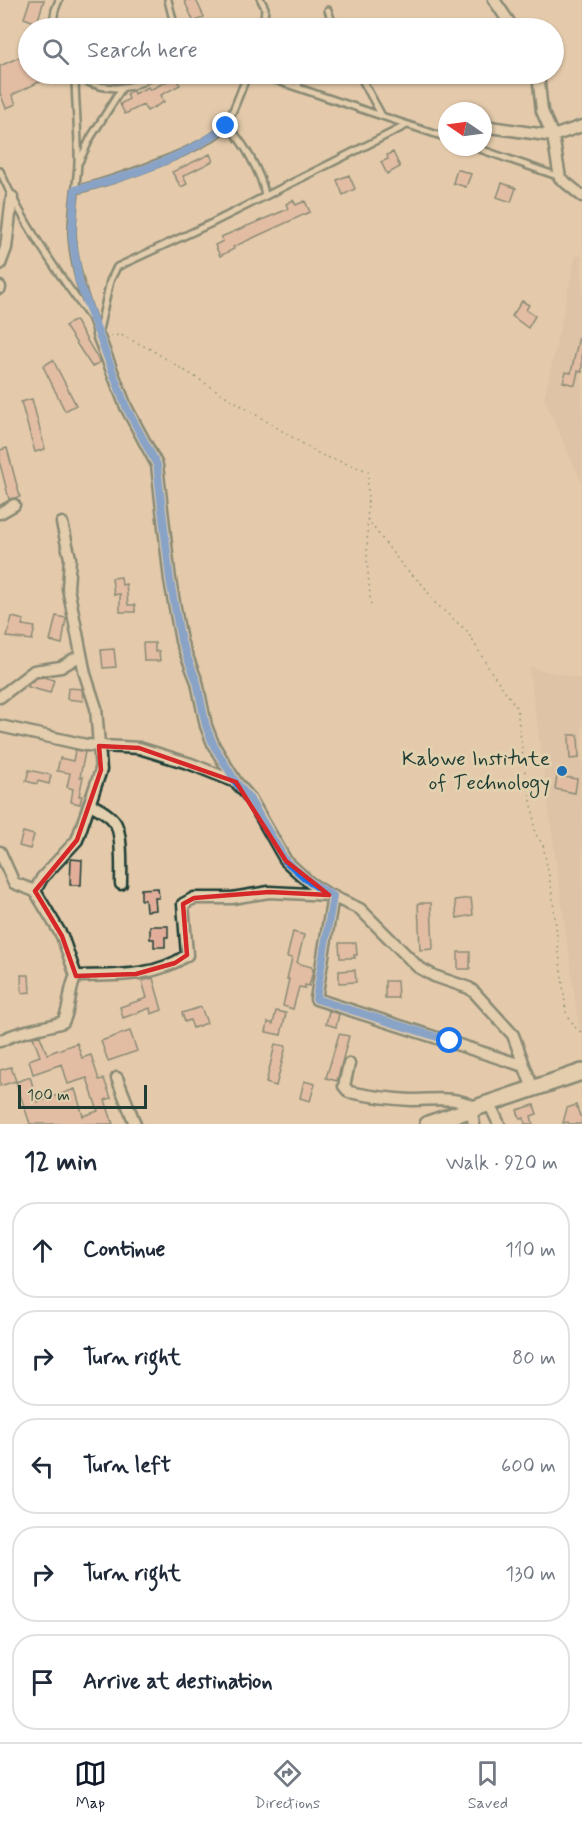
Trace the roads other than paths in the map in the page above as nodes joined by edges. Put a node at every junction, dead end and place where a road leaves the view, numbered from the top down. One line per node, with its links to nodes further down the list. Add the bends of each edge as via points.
1 (59, 0): 6 (lane)
2 (168, 0): 7 (lane)
3 (261, 0): 8 (lane)
4 (494, 0): 10 (street)
5 (328, 10): 9 (lane)
6 (54, 18)
7 (172, 18)
8 (264, 18)
9 (331, 18)
10 (506, 18)
11 (74, 84): 29 (lane)
12 (96, 84): 20 (lane)
13 (135, 84): 20 (lane)
14 (244, 84): 23 (lane)
15 (289, 84): 19 (lane)
16 (298, 84): 19 (lane)
17 (364, 84): 21 (lane)
18 (539, 84): 27 (street, via 542,111)
19 (299, 87): 21 (lane)
20 (122, 88): 29 (lane)
21 (382, 116): 22 (lane)
22 (407, 125): 26 (lane); 33 (lane)
23 (226, 126): 32 (lane, via 158,163); 33 (lane, via 236,133 264,185)
24 (582, 126): 27 (street)
25 (492, 127): 27 (street)
26 (438, 135)
27 (553, 136): 31 (street)
28 (492, 153): 31 (lane)
29 (78, 164): 32 (lane)
30 (0, 171): 35 (lane)
31 (560, 178): 34 (street)
32 (75, 190): 37 (lane, via 72,236 79,282)
33 (265, 196): 38 (lane, via 117,267 110,281)
34 (582, 196)
35 (12, 197): 36 (street, via 6,248); 37 (lane, via 48,260)
36 (0, 264)
37 (93, 322): 38 (lane)
38 (99, 338): 46 (street, via 126,407 157,465 181,641 197,682 206,726)
39 (14, 504): 40 (street)
40 (0, 513)
41 (62, 523): 42 (street, via 70,558 68,588)
42 (81, 655): 43 (street, via 61,666 34,671); 45 (street, via 96,708)
43 (0, 697)
44 (0, 726): 45 (street)
45 (99, 746): 46 (street, via 139,748); 47 (street, via 101,770)
46 (236, 782): 51 (street, via 286,861)
47 (90, 804): 49 (street, via 116,823); 50 (street, via 77,840)
48 (0, 852): 50 (street, via 14,883)
49 (121, 884)
50 (35, 891): 52 (street, via 62,936)
51 (331, 896): 52 (street, via 269,892 232,898 194,898 183,904 187,955 175,963 136,974); 55 (street, via 360,909 418,967 475,993 513,1035); 55 (street, via 316,999)
52 (75, 976): 53 (street, via 63,1022)
53 (0, 1041)
54 (349, 1064): 59 (street, via 344,1086 349,1092 412,1100 441,1098 460,1101)
55 (524, 1066): 58 (street)
56 (582, 1072): 58 (street)
57 (117, 1078): 60 (street)
58 (533, 1089): 59 (street)
59 (478, 1111): 61 (street); 62 (street)
60 (135, 1124)
61 (428, 1124)
62 (499, 1124)

